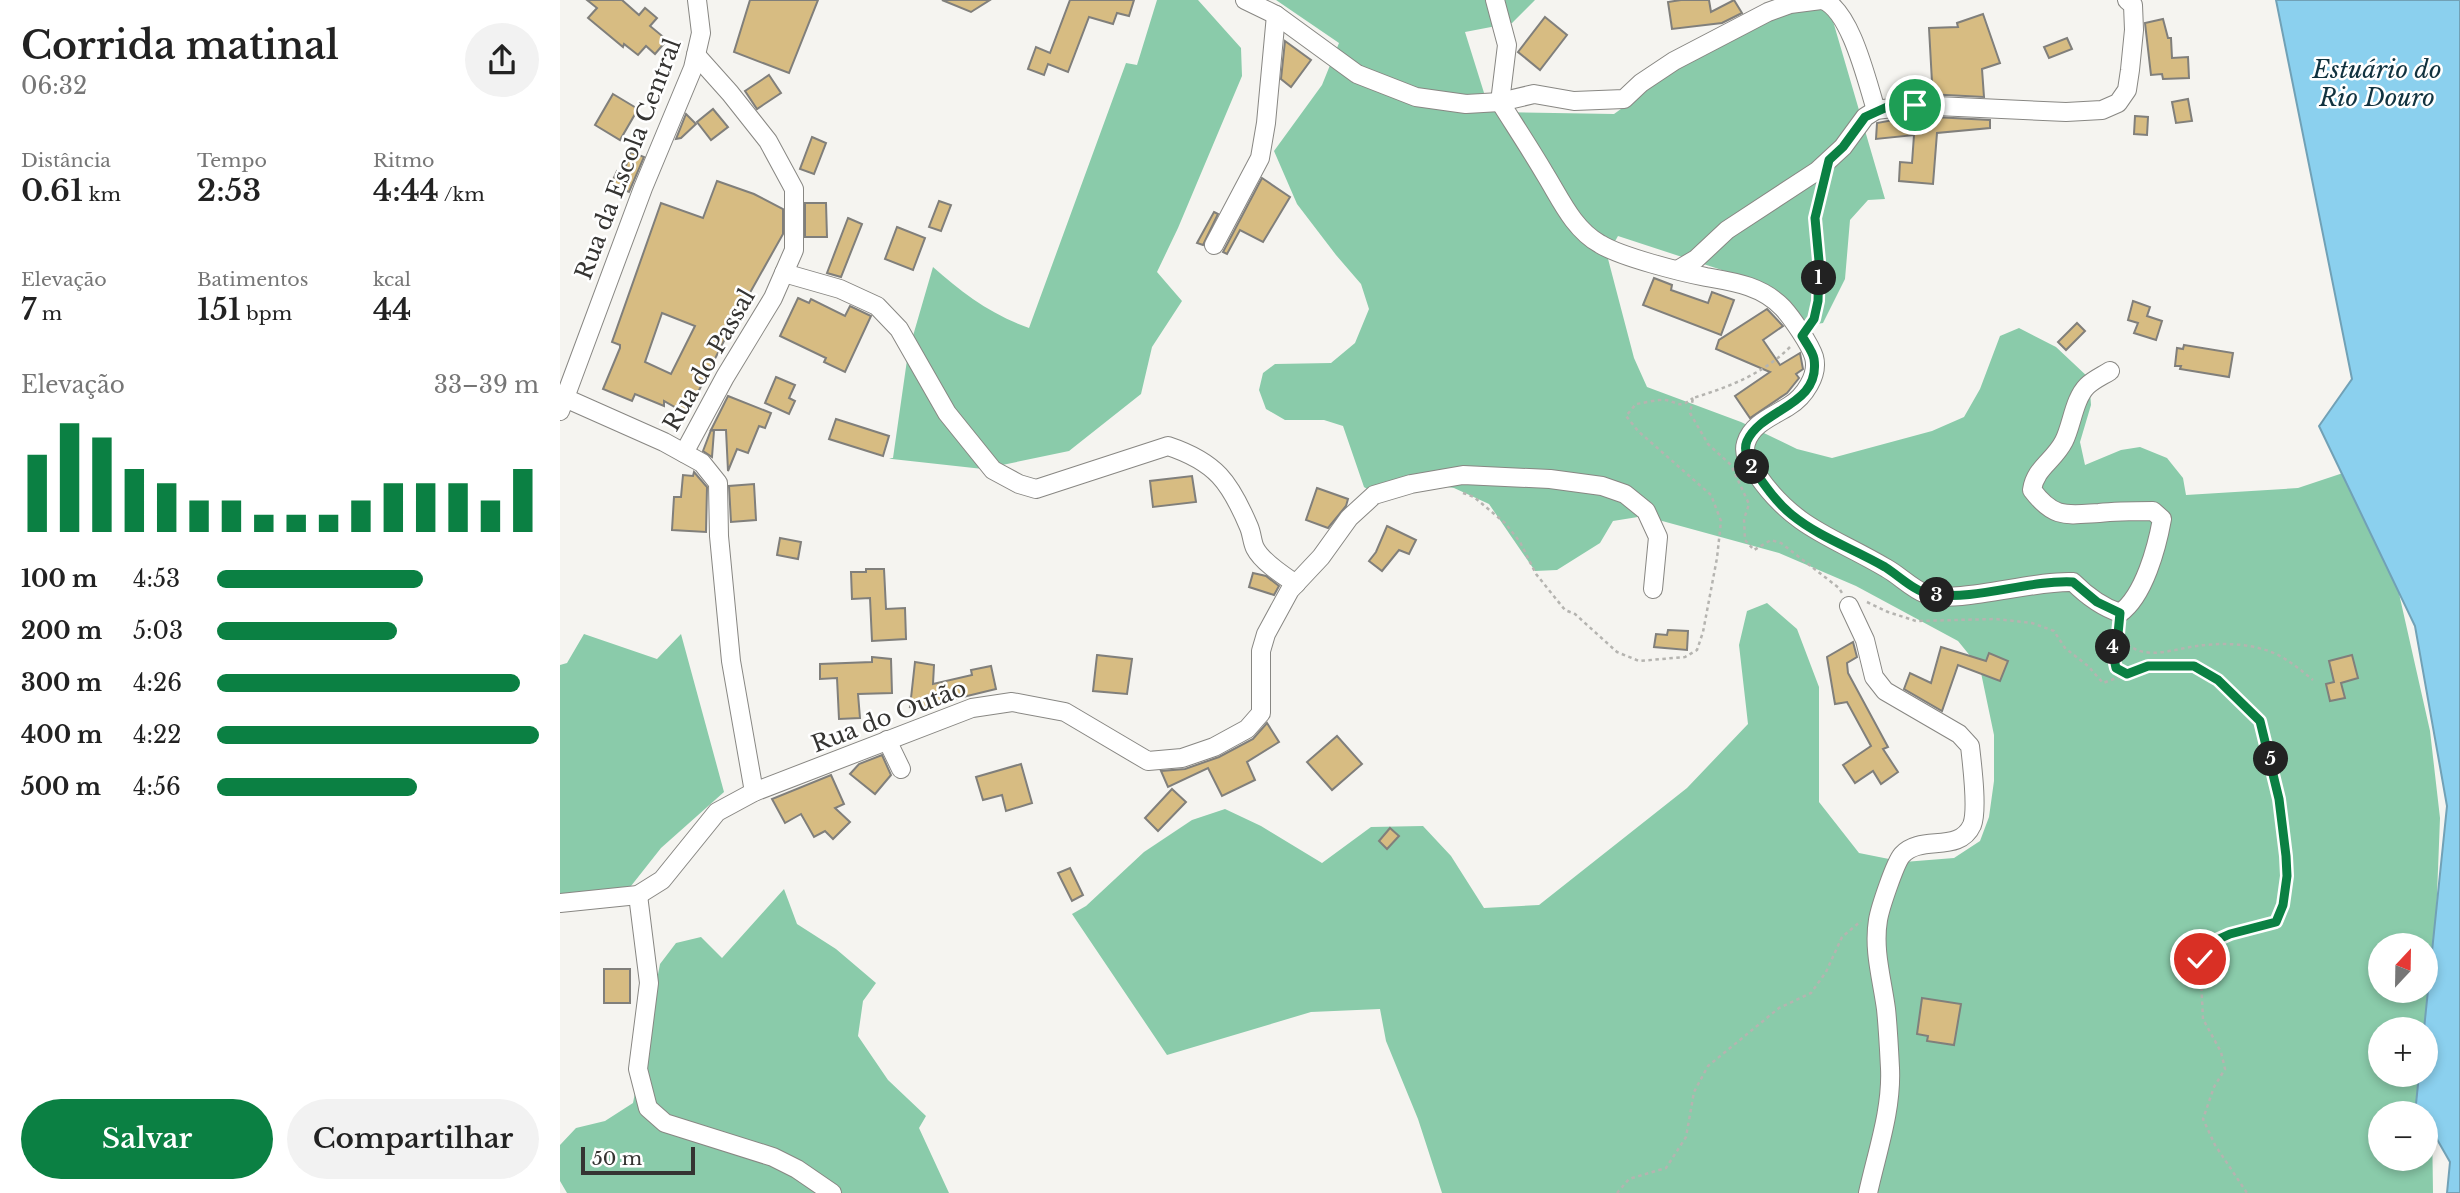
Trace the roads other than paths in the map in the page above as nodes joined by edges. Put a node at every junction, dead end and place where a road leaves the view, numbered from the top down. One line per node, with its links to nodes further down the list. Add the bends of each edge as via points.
1 (697, 0): 7 (street, Rua da Escola Central, via 701,33)
2 (1245, 0): 6 (street)
3 (1495, 0): 8 (street, via 1507,45)
4 (1822, 0): 8 (street, via 1768,12 1674,61 1624,99 1574,101 1534,94); 9 (street, via 1831,3 1846,23)
5 (2127, 0): 9 (street, via 2133,5 2134,30 2127,90 2118,103 2102,110 2066,112 1915,105)
6 (1276, 15): 8 (street, via 1357,74 1416,97 1466,104); 10 (street, via 1260,158)
7 (696, 55): 12 (street, Rua do Passal, via 768,141 794,189 794,250); 14 (street, Rua da Escola Central)
8 (1500, 102): 11 (street, via 1573,220 1599,244)
9 (1876, 110): 11 (street, via 1817,171 1727,230)
10 (1214, 244)
11 (1679, 269): 13 (street, via 1757,288 1783,308 1815,358 1804,393 1758,424 1746,443 1747,459 1770,493 1821,534 1926,594 1953,596 2073,582 2120,613 2131,605 2158,541 2162,519 2153,511 2072,516 2048,507 2032,490 2034,476 2064,442 2086,386)
12 (784, 274): 15 (street, Rua do Passal); 16 (street, via 840,289 877,306 899,330 947,413 993,470 1036,489 1168,446 1185,451 1207,463 1226,482 1256,550)
13 (2110, 371)
14 (562, 405): 15 (street)
15 (684, 453): 21 (street, Rua do Passal, via 702,463 718,483 731,660)
16 (1296, 584): 17 (street, Rua do Outão, via 1349,518 1374,495 1463,475 1550,479 1625,494 1646,511 1658,537); 19 (street, Rua do Outão, via 1261,651 1261,713 1247,729 1214,747 1182,758 1148,761 1065,712 1012,702 972,708)
17 (1653, 589)
18 (1854, 600): 25 (street, via 1874,677 1885,691 1959,734 1970,746 1973,798 1972,824 1966,834 1953,842 1922,844 1902,855 1878,919 1877,960 1891,1070)
19 (887, 740): 20 (street); 21 (street, Rua do Outão)
20 (901, 769)
21 (754, 792): 22 (street, Rua do Outão, via 717,812 662,880)
22 (638, 895): 23 (street, Rua do Outão); 24 (street, via 649,983 638,1069 648,1108 665,1123 773,1157)
23 (560, 903)
24 (832, 1193)
25 (1868, 1193)

